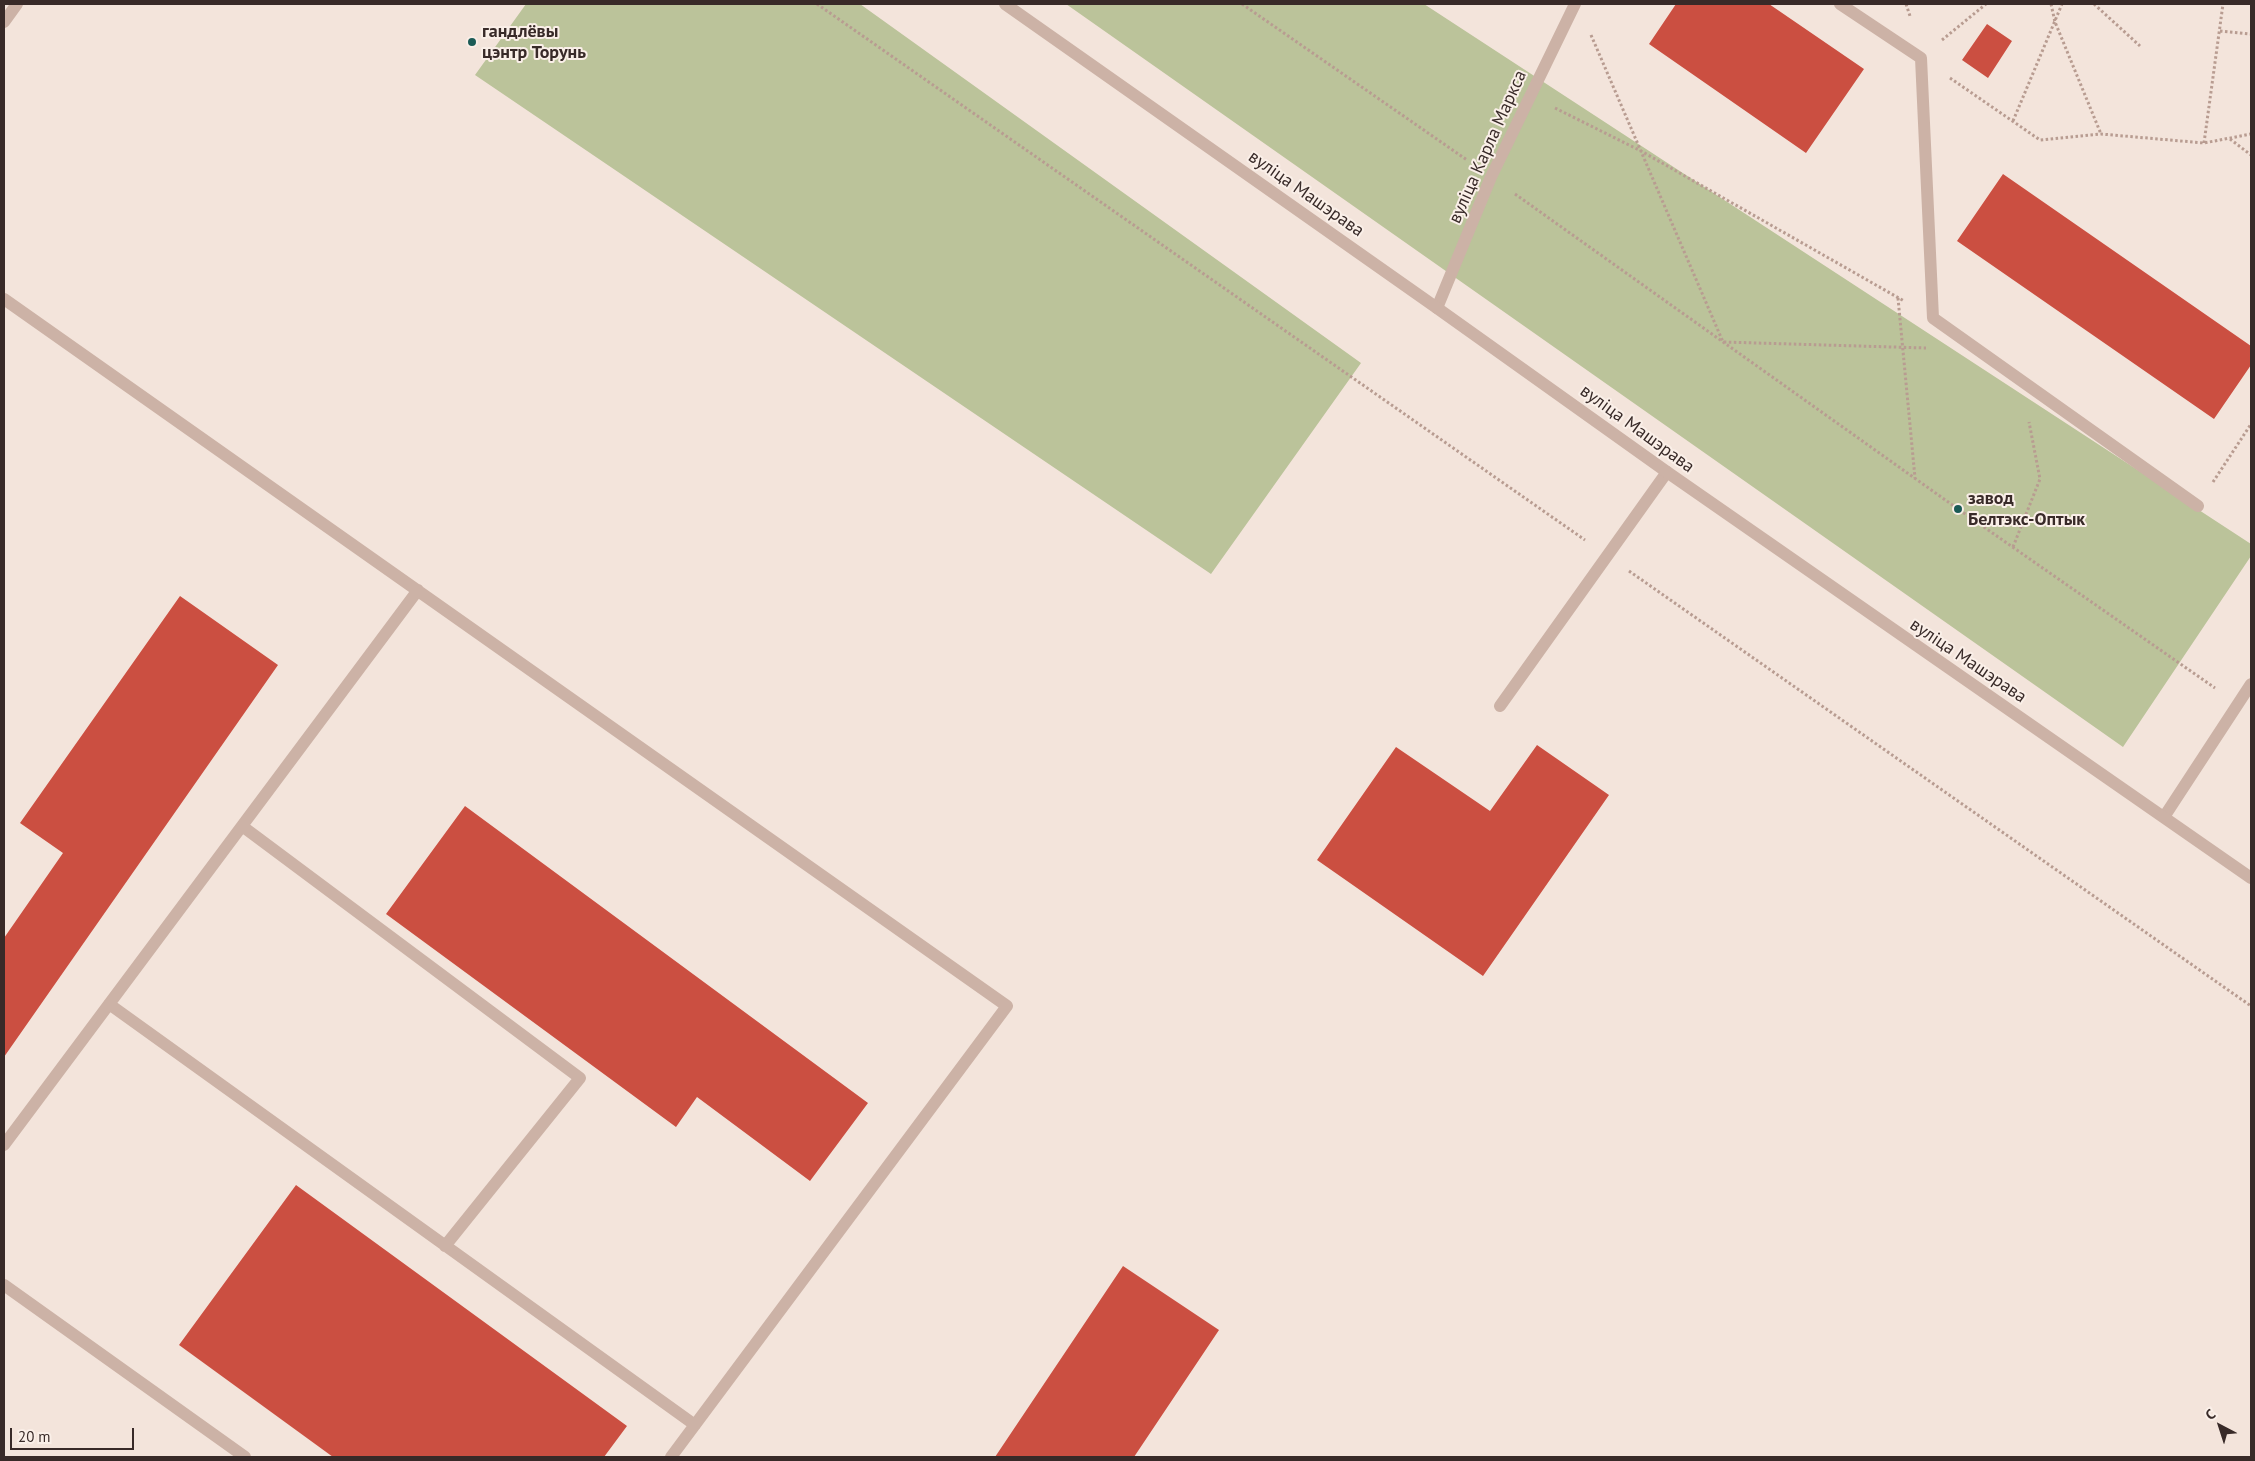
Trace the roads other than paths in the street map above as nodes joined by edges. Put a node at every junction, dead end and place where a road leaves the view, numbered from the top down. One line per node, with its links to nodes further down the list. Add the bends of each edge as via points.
1 (17, 4): 5 (street)
2 (1005, 4): 7 (street, вуліца Машэрава)
3 (1575, 4): 7 (street, вуліца Карла Маркса, via 1491,177)
4 (1840, 4): 9 (street, via 1921,58 1934,318)
5 (4, 22)
6 (4, 299): 10 (street)
7 (1437, 308): 8 (street, вуліца Машэрава)
8 (1667, 472): 12 (street); 13 (street, вуліца Машэрава)
9 (2198, 506)
10 (418, 590): 14 (street); 20 (street, via 1007,1006)
11 (2251, 684): 13 (street)
12 (1500, 706)
13 (2164, 816): 15 (street, вуліца Машэрава)
14 (242, 826): 16 (street); 18 (street, via 580,1078)
15 (2251, 878)
16 (109, 1004): 17 (street); 18 (street)
17 (4, 1145)
18 (445, 1246): 20 (street)
19 (4, 1285): 21 (street)
20 (695, 1425): 22 (street)
21 (245, 1457)
22 (671, 1457)

